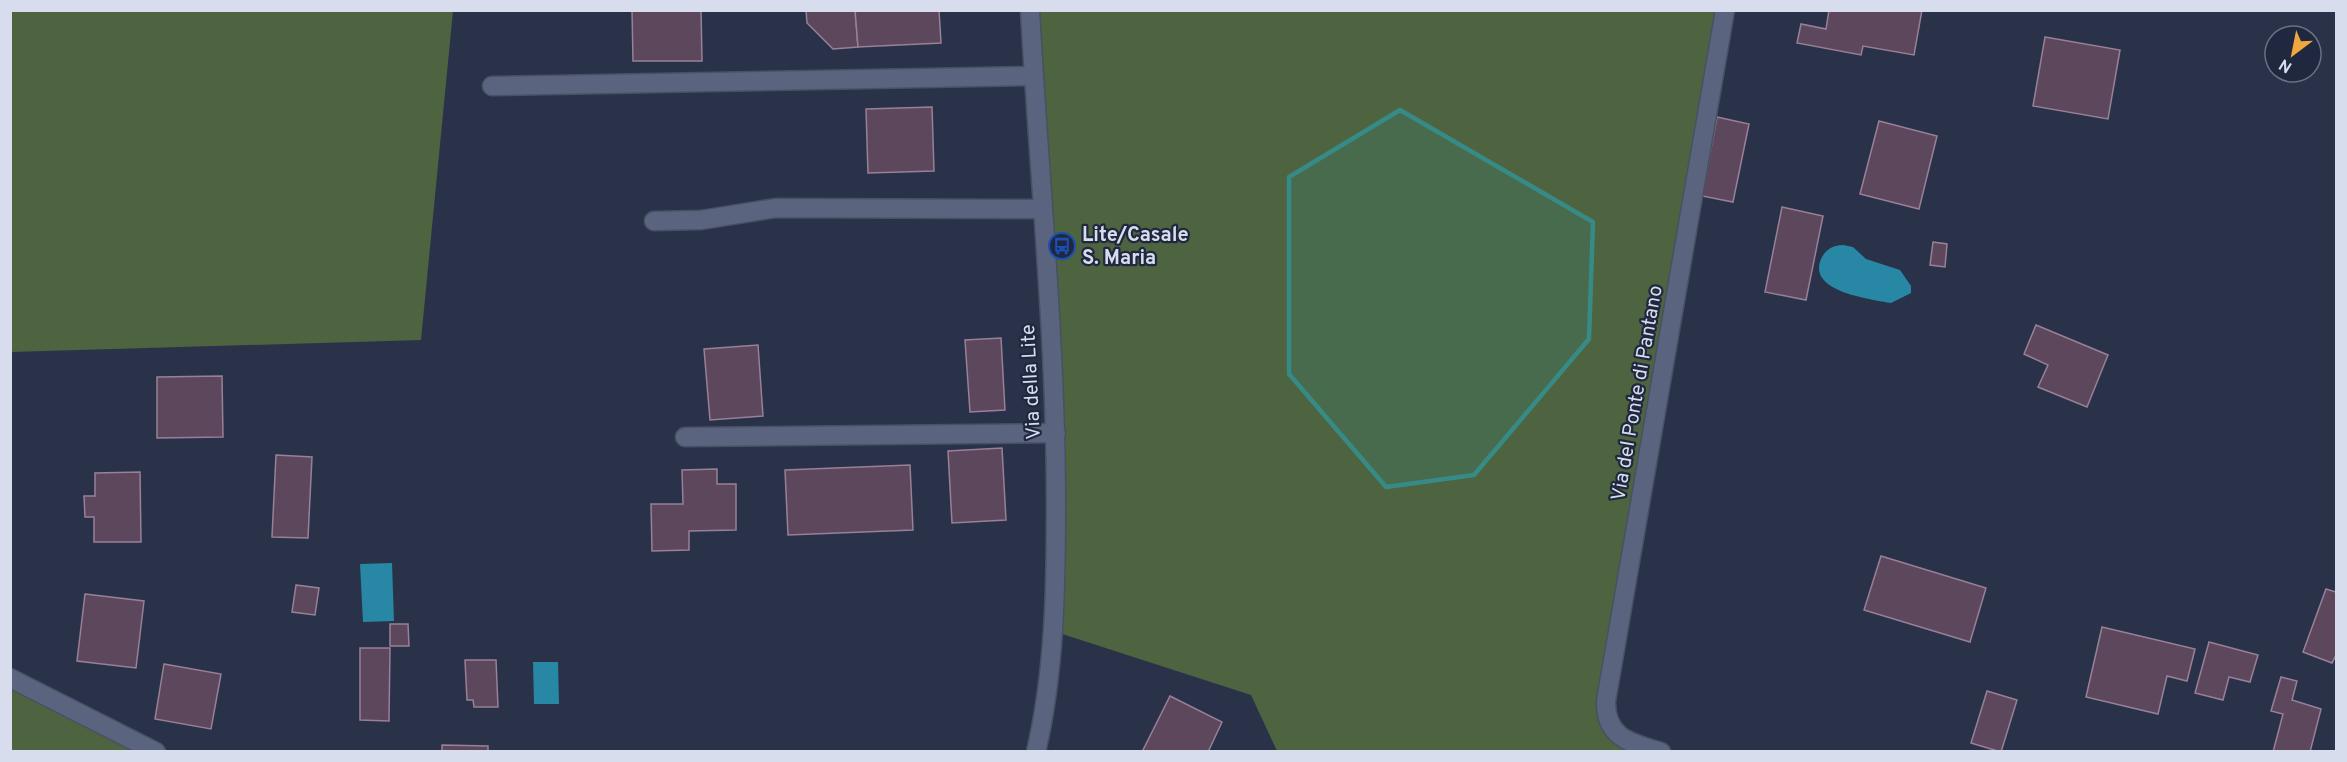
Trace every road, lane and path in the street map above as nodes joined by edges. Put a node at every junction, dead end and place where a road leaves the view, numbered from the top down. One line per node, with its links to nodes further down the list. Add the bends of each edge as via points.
1 (1030, 10): 3 (street, Via della Lite)
2 (1725, 10): 12 (street, Via del Ponte di Pantano, via 1605,711 1622,738)
3 (1034, 76): 4 (street); 5 (street, Via della Lite)
4 (492, 86)
5 (1043, 209): 6 (street, via 783,208 701,220); 7 (street, Via della Lite)
6 (654, 221)
7 (1056, 433): 8 (street); 11 (street, Via della Lite, via 1053,631)
8 (685, 437)
9 (10, 678): 10 (street)
10 (156, 752)
11 (1036, 752)
12 (1661, 752)

